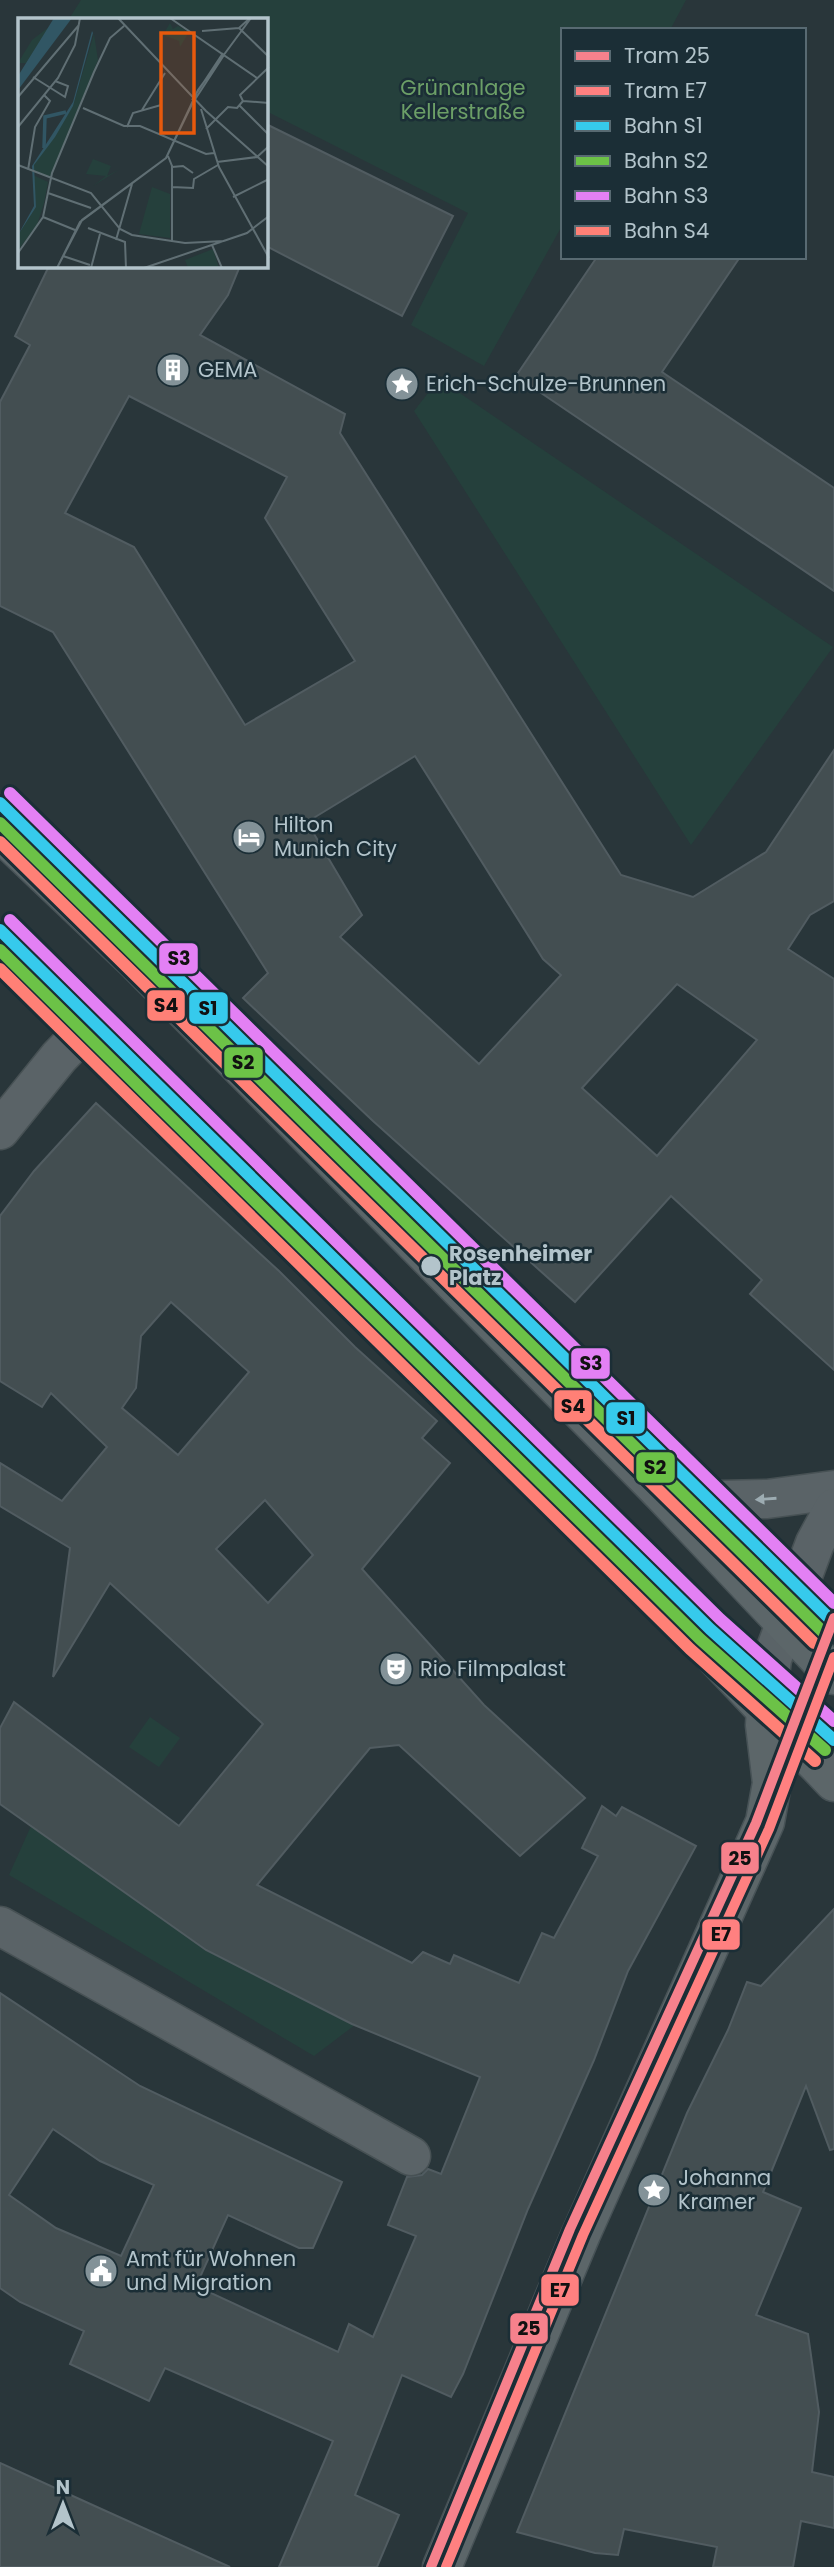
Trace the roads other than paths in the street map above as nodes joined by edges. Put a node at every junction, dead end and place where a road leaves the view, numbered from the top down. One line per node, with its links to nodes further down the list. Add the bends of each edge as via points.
1 (0, 832): 5 (main road, via 138,963)
2 (0, 943): 3 (main road)
3 (86, 1029): 4 (street); 10 (main road)
4 (0, 1129)
5 (659, 1490): 6 (street, one-way to 5, via 721,1500); 8 (main road)
6 (834, 1490)
7 (834, 1508): 8 (street, via 815,1543)
8 (785, 1623): 9 (main road); 10 (street, via 772,1659)
9 (834, 1675)
10 (766, 1709): 11 (main road); 12 (main road, via 772,1783)
11 (827, 1758): 12 (main road)
12 (765, 1822): 15 (main road, via 581,2234)
13 (0, 1926): 14 (street)
14 (411, 2156)
15 (442, 2567)

